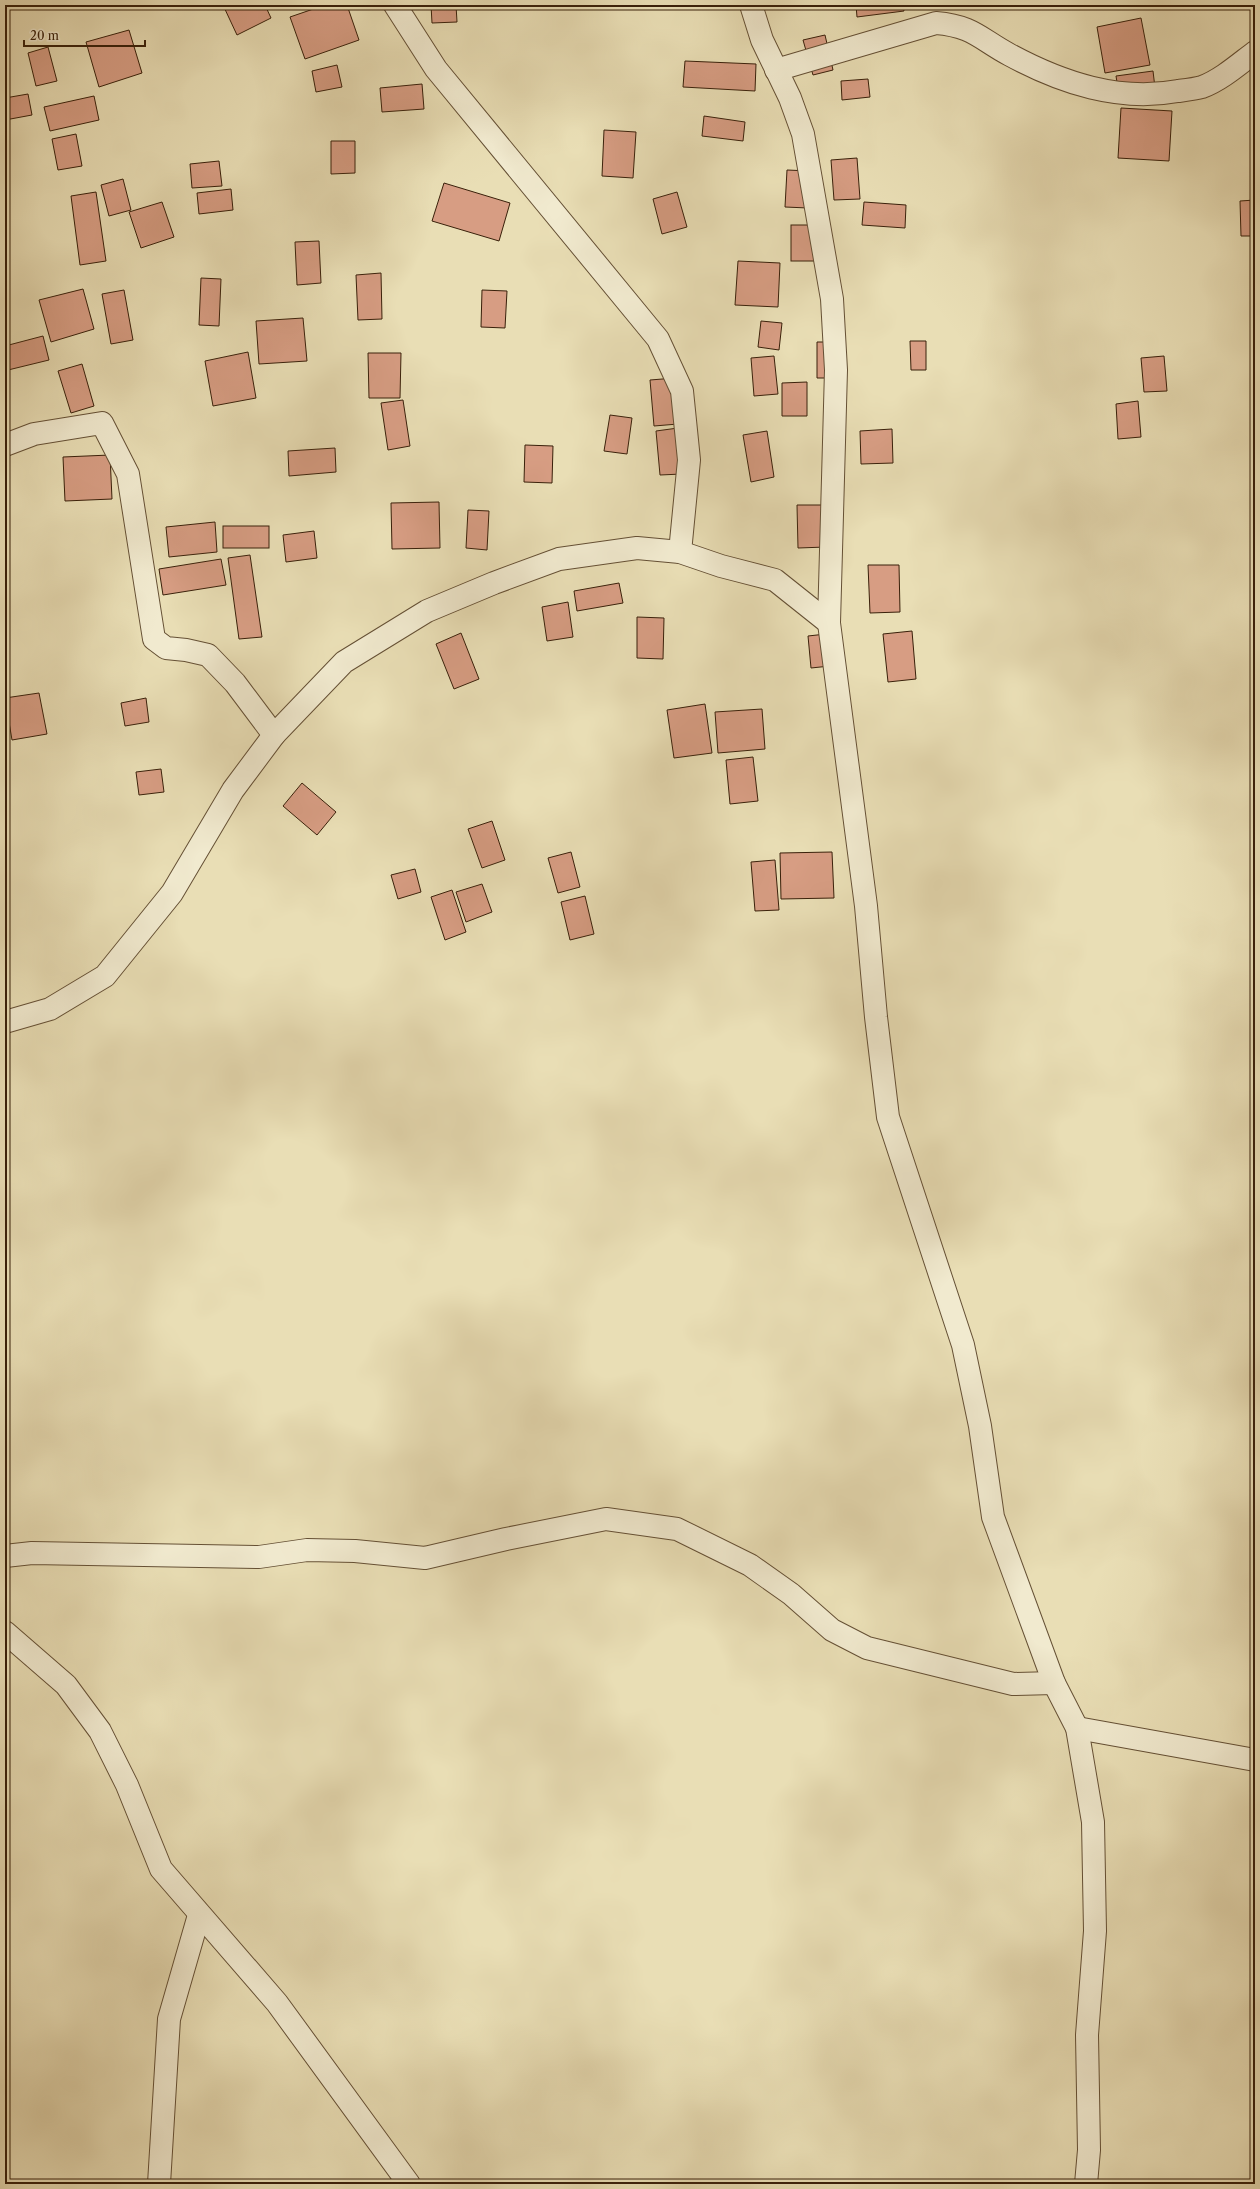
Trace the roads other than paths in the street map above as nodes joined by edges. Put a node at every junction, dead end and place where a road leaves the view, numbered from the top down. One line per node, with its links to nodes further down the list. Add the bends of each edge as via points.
1 (395, 5): 6 (street, via 436,69 658,339 682,391 688,460)
2 (751, 5): 4 (street, via 762,40)
3 (1255, 52): 4 (street, via 1233,70 1202,87 1156,95 1113,93 1084,87 1042,70 1010,55 970,30 953,24 936,23)
4 (776, 70): 7 (street, via 790,98 803,134 832,299 836,370)
5 (5, 445): 8 (street, via 34,434 102,423 128,474 154,639 166,648 208,655 235,683)
6 (680, 552): 7 (street, via 775,580); 8 (street, via 637,548 559,559 427,611 344,662)
7 (829, 623): 12 (street, via 866,906 888,1118 964,1345 980,1426 993,1518)
8 (274, 735): 9 (street, via 233,790 172,893 105,976 50,1009)
9 (5, 1022)
10 (5, 1556): 12 (street, via 32,1553 259,1557 307,1550 355,1551 425,1558 606,1519 677,1529 750,1565 791,1594 832,1630 867,1648 1013,1684)
11 (5, 1632): 15 (street, via 66,1684 100,1731 127,1785 161,1869)
12 (1054, 1683): 13 (street)
13 (1077, 1728): 14 (street); 18 (street, via 1093,1822 1095,1931 1087,2035 1089,2150)
14 (1255, 1760)
15 (199, 1915): 16 (street, via 169,2019); 17 (street, via 277,2003)
16 (159, 2184)
17 (409, 2184)
18 (1086, 2184)

